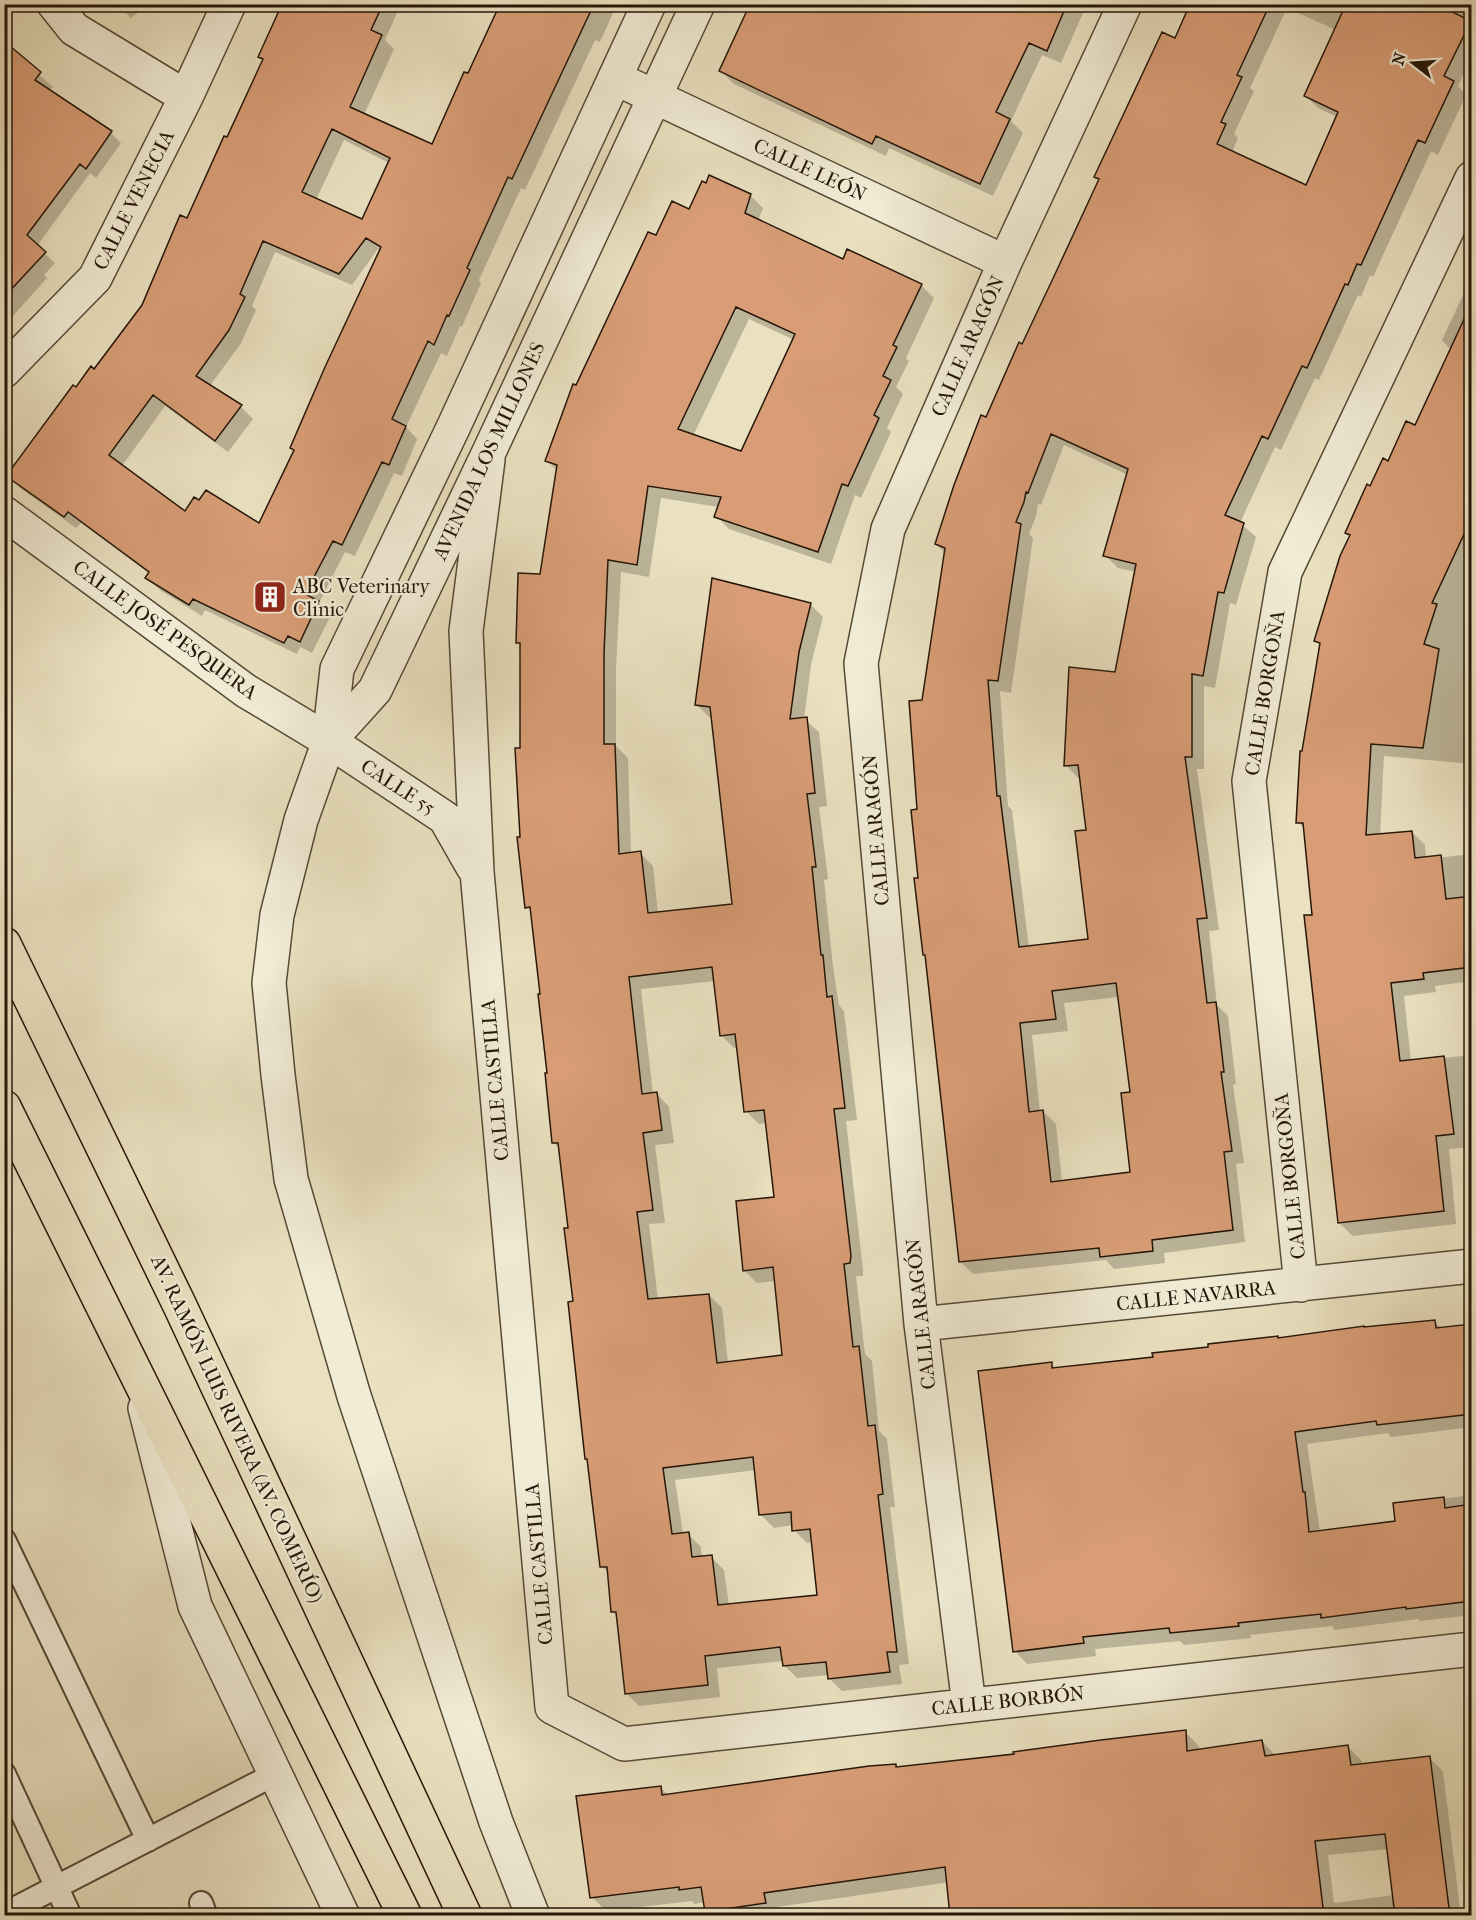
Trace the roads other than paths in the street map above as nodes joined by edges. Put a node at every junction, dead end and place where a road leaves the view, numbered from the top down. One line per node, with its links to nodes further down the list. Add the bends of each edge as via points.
1 (54, 4): 7 (street, via 74,29)
2 (229, 4): 7 (street, CALLE VENECIA)
3 (649, 4): 6 (street)
4 (698, 4): 8 (street, AVENIDA LOS MILLONES)
5 (1125, 4): 10 (street, CALLE ARAGÓN)
6 (615, 78): 8 (street, CALLE LEÓN); 14 (street, via 337,669)
7 (186, 97): 11 (street, CALLE VENECIA, via 95,278)
8 (655, 97): 10 (street, CALLE LEÓN); 12 (street, AVENIDA LOS MILLONES)
9 (1472, 178): 19 (street, CALLE BORGOÑA, via 1285,572 1249,781)
10 (1005, 262): 20 (street, CALLE ARAGÓN, via 888,529 861,663)
11 (4, 370)
12 (489, 453): 14 (street, AVENIDA LOS MILLONES, via 375,690); 15 (street, CALLE CASTILLA, via 466,631)
13 (4, 513): 14 (street, CALLE JOSÉ PESQUERA, via 246,691)
14 (328, 741): 15 (street, CALLE 55, via 445,818); 35 (street, via 301,820 277,915 269,983 291,1179 354,1396 496,1822)
15 (477, 872): 25 (street, CALLE CASTILLA)
16 (4, 944): 34 (main road, AV. RAMÓN LUIS RIVERA (AV. COMERÍO), via 186,1316)
17 (4, 1107): 21 (main road)
18 (1472, 1266): 19 (street, CALLE NAVARRA)
19 (1301, 1285): 20 (street, CALLE NAVARRA)
20 (921, 1324): 24 (street, CALLE ARAGÓN)
21 (136, 1374): 27 (street, via 195,1606); 33 (main road)
22 (4, 1540): 28 (lane)
23 (1472, 1649): 24 (street, CALLE BORBÓN)
24 (969, 1706): 25 (street, CALLE BORBÓN, via 624,1744)
25 (552, 1707)
26 (4, 1774): 29 (lane)
27 (275, 1774): 28 (lane); 32 (street)
28 (148, 1840): 29 (lane)
29 (56, 1887): 30 (lane); 31 (lane)
30 (4, 1914)
31 (70, 1916)
32 (344, 1916)
33 (405, 1916)
34 (465, 1916)
35 (532, 1916)

